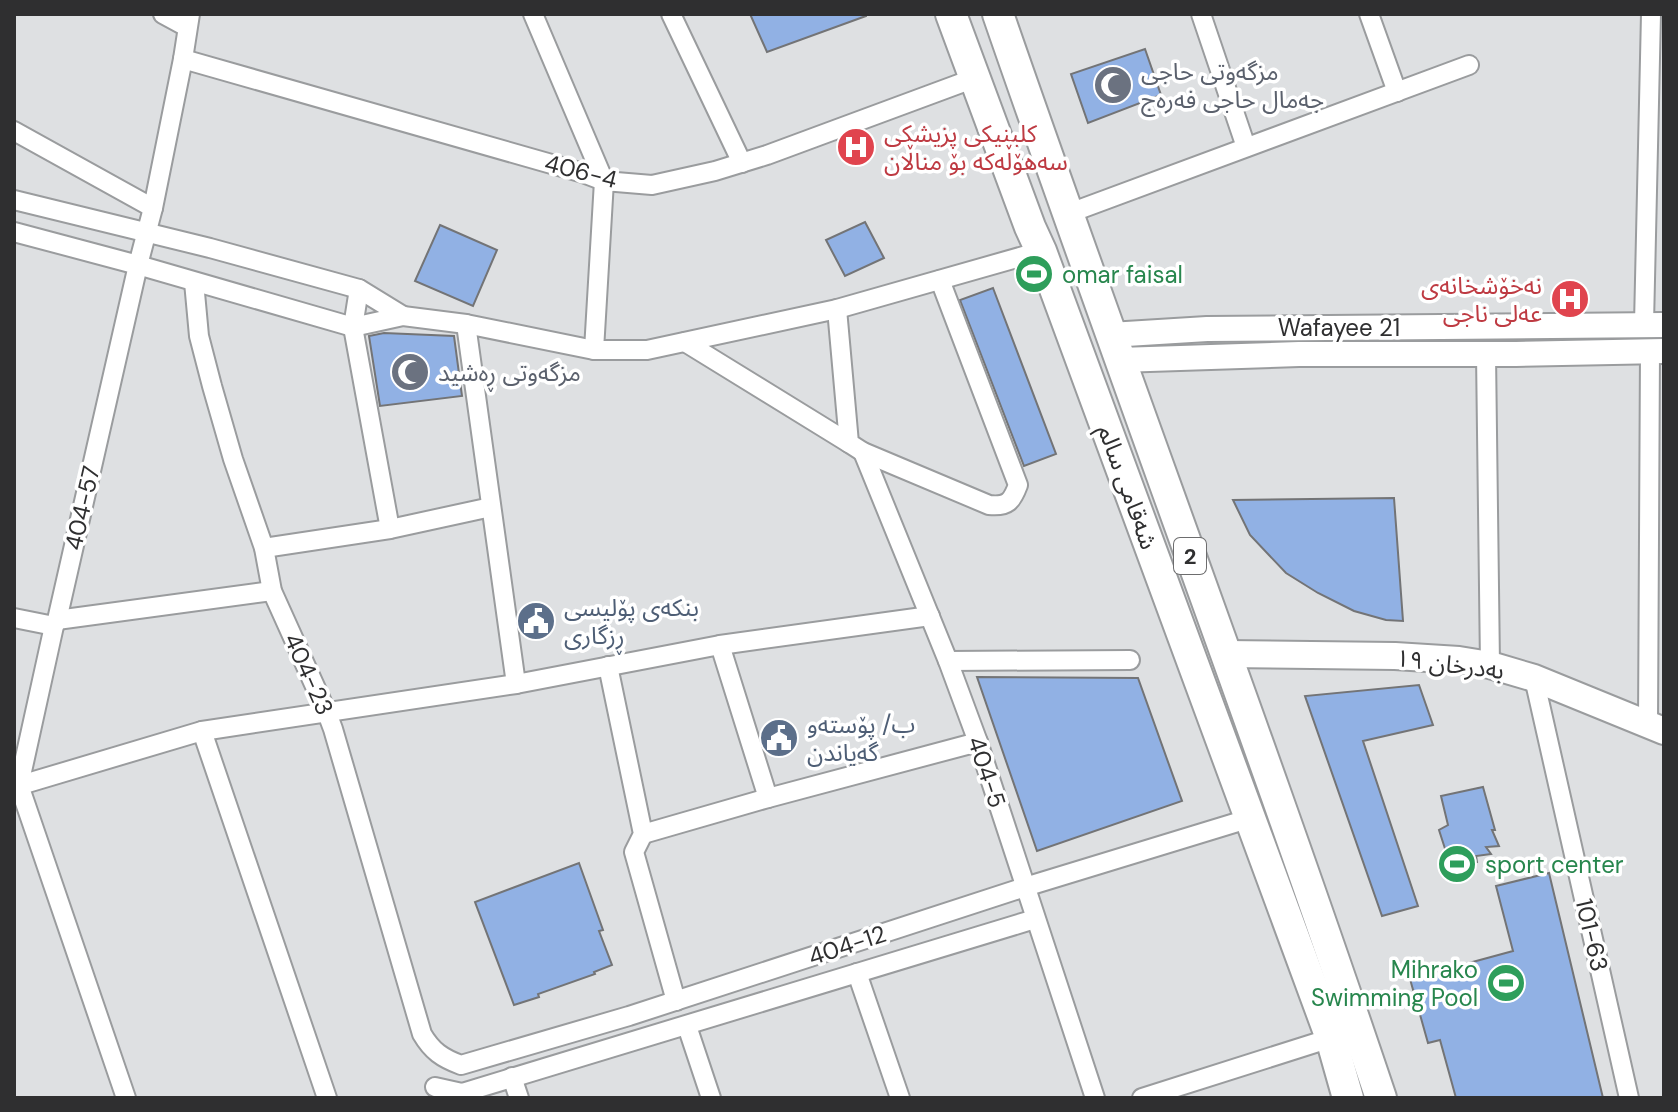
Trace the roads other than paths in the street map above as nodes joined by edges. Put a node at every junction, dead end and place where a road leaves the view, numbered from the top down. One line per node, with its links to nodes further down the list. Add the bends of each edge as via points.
1 (163, 14): 9 (street)
2 (533, 14): 17 (street)
3 (671, 14): 16 (street)
4 (998, 14): 20 (main road, شەقامی سالم / 2)
5 (1201, 14): 15 (street)
6 (1369, 14): 13 (street)
7 (1651, 14): 31 (street)
8 (953, 15): 12 (main road, شەقامی سالم / 2)
9 (188, 20): 10 (street, 404-57)
10 (183, 59): 17 (street, 406-4); 19 (street, 404-57)
11 (1469, 65): 13 (street)
12 (975, 78): 16 (street, 406-4); 23 (main road, شەقامی سالم / 2)
13 (1397, 92): 15 (street)
14 (14, 131): 19 (street)
15 (1246, 147): 20 (street)
16 (742, 163): 17 (street, 406-4, via 652,185)
17 (604, 181): 35 (street)
18 (14, 200): 22 (street)
19 (153, 208): 22 (street, 404-57)
20 (1067, 214): 34 (main road, شەقامی سالم / 2)
21 (14, 232): 24 (street)
22 (147, 232): 24 (street, 404-57); 27 (street)
23 (1041, 251): 25 (street); 60 (main road, شەقامی سالم / 2)
24 (138, 265): 26 (street); 45 (street, 404-57)
25 (940, 280): 28 (street); 38 (street, via 1018,485 1009,502 989,505)
26 (194, 282): 32 (street); 41 (street, 404-23, via 199,336 212,386)
27 (359, 289): 29 (street); 32 (street)
28 (837, 309): 33 (street); 38 (street, 404-5)
29 (403, 316): 30 (street); 32 (street)
30 (466, 324): 35 (street); 39 (street)
31 (1654, 324): 34 (street, Wafayee 21, via 1207,329)
32 (353, 327): 40 (street)
33 (685, 342): 35 (street, via 647,350); 38 (street)
34 (1114, 347): 37 (street, Wafayee 21); 47 (main road, شەقامی سالم / 2)
35 (594, 350)
36 (1657, 351): 37 (street, Wafayee 21); 55 (street)
37 (1486, 354): 50 (street)
38 (856, 447): 43 (street, 404-5)
39 (491, 507): 40 (street); 53 (street)
40 (390, 529): 41 (street)
41 (264, 548): 42 (street, 404-23)
42 (272, 591): 45 (street); 54 (street, 404-23)
43 (930, 616): 46 (street); 49 (street, 404-5)
44 (14, 618): 45 (street)
45 (55, 623): 58 (street, 404-57)
46 (720, 645): 51 (street); 59 (street)
47 (1225, 654): 50 (main road, بەدرخان ١٩, via 1395,656); 79 (main road, شەقامی سالم / 2)
48 (1130, 660): 49 (street)
49 (948, 661): 57 (street, 404-5)
50 (1490, 665): 52 (main road, بەدرخان ١٩)
51 (608, 666): 53 (street); 61 (street)
52 (1534, 678): 55 (main road, بەدرخان ١٩); 80 (street, 101-63)
53 (516, 684): 54 (street)
54 (327, 713): 56 (street); 68 (street, 404-23, via 422,1034)
55 (1656, 728)
56 (202, 731): 58 (street); 72 (street)
57 (978, 742): 59 (street); 62 (street, 404-5)
58 (17, 786): 71 (street)
59 (768, 798): 61 (street)
60 (1251, 818): 62 (street, 404-12); 67 (main road, شەقامی سالم / 2)
61 (643, 834): 65 (street, via 634,852)
62 (1025, 887): 63 (street, 404-5); 65 (street, 404-12)
63 (1035, 919): 64 (street); 76 (street, 404-5)
64 (857, 973): 66 (street); 75 (street)
65 (676, 1001): 68 (street, 404-12, via 461,1065)
66 (687, 1026): 69 (street); 74 (street)
67 (1331, 1038): 77 (street); 78 (main road, شەقامی سالم / 2)
68 (443, 1058)
69 (512, 1077): 70 (street, via 462,1093); 73 (street)
70 (435, 1087)
71 (126, 1098)
72 (327, 1098)
73 (519, 1098)
74 (711, 1098)
75 (900, 1098)
76 (1095, 1098)
77 (1142, 1098)
78 (1348, 1098)
79 (1381, 1098)
80 (1629, 1098)

